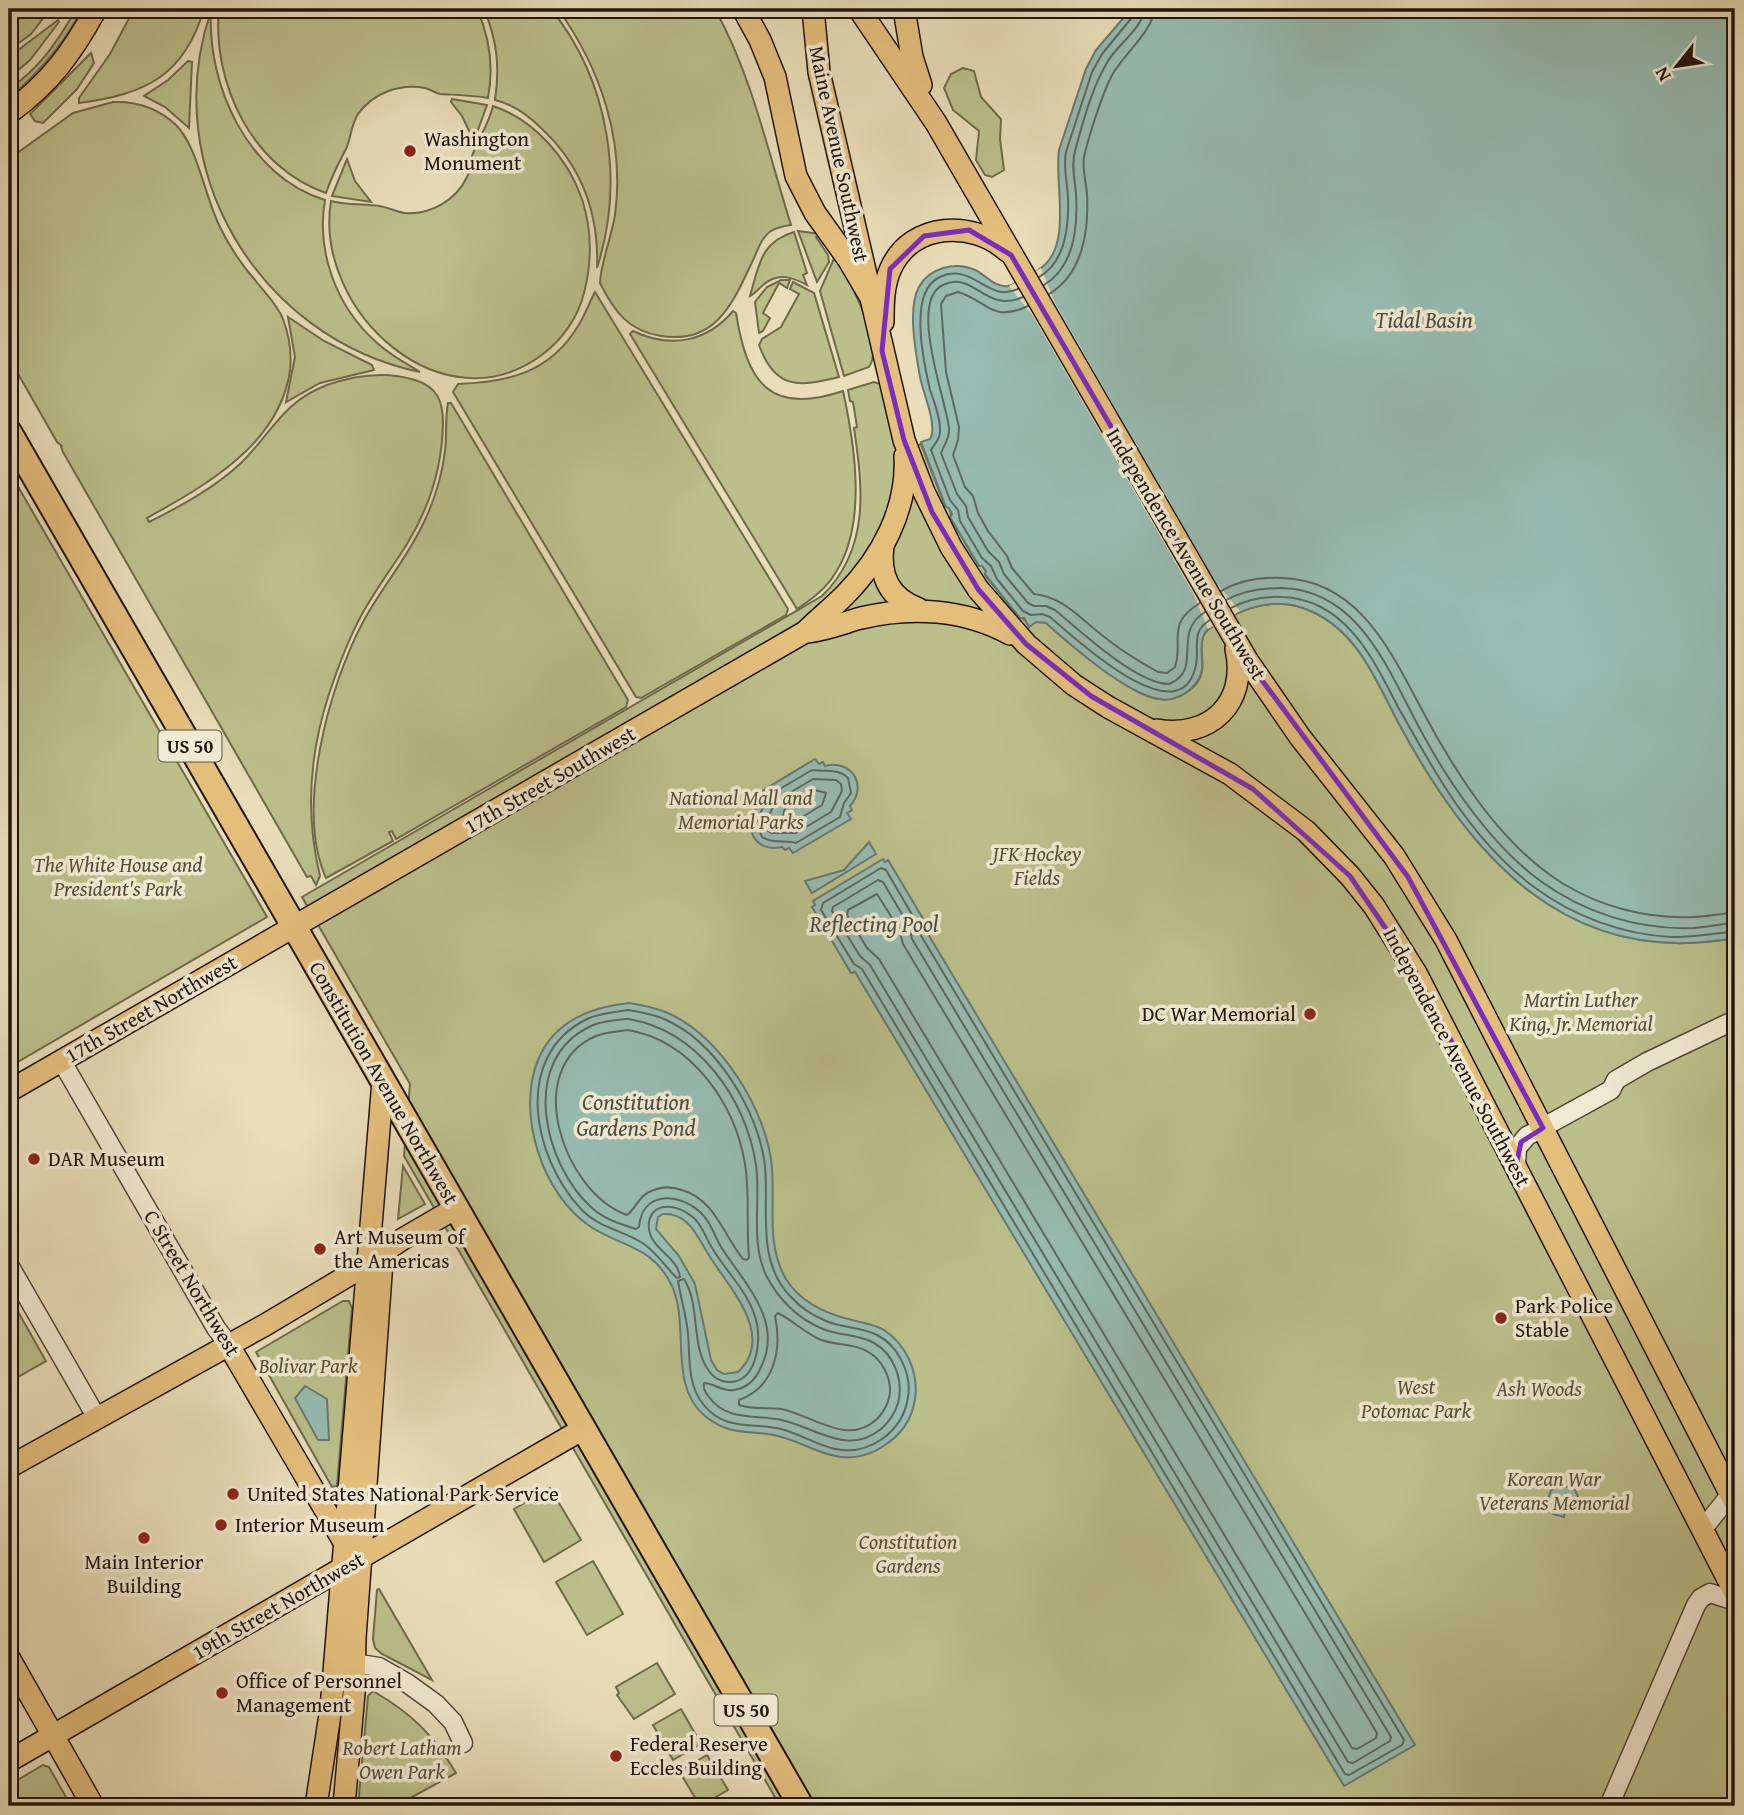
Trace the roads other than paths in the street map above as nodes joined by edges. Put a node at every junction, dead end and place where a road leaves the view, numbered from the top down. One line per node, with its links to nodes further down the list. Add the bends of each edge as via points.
1 (96, 9): 6 (main road, via 58,70)
2 (743, 9): 9 (main road, Independence Avenue Southwest, via 775,77 796,176)
3 (813, 9): 9 (main road, Maine Avenue Southwest, via 819,72)
4 (859, 9): 7 (main road, Independence Avenue Southwest)
5 (904, 9): 7 (main road, via 914,64)
6 (9, 113)
7 (936, 123): 8 (main road, Independence Avenue Southwest)
8 (1011, 255): 10 (main road, via 994,240 969,230 951,229 916,241 895,261 887,281); 15 (main road, Independence Avenue Southwest)
9 (871, 298): 10 (main road, Independence Avenue Southwest)
10 (882, 351): 12 (main road, Independence Avenue Southwest)
11 (9, 432): 19 (highway, Constitution Avenue Northwest / US 50)
12 (904, 440): 13 (main road, 17th Street Southwest, via 904,492); 17 (main road, Independence Avenue Southwest, via 923,492 951,547 998,615)
13 (883, 545): 14 (main road, via 883,573 890,589 901,601); 16 (main road, 17th Street Southwest, via 845,596)
14 (923, 611): 16 (main road, 17th Street Southwest, via 879,614); 17 (main road, 17th Street Southwest, via 973,618)
15 (1229, 631): 18 (main road, via 1239,677 1224,710 1196,729 1174,733); 24 (main road, Independence Avenue Southwest, via 1284,715 1379,835 1422,899)
16 (805, 632): 19 (main road, 17th Street Southwest)
17 (1026, 644): 18 (main road, Independence Avenue Southwest, via 1074,685)
18 (1148, 728): 25 (main road, Independence Avenue Southwest, via 1252,789 1306,831 1350,876 1416,973)
19 (294, 927): 21 (main road, 17th Street Northwest); 22 (highway, Constitution Avenue Northwest / US 50)
20 (1735, 1020): 24 (street, via 1616,1080 1611,1090)
21 (61, 1060): 23 (main road, 17th Street Northwest); 29 (street, C Street Northwest)
22 (383, 1081): 26 (highway, Constitution Avenue Northwest / US 50); 27 (main road)
23 (9, 1091)
24 (1540, 1123): 25 (street, via 1521,1142); 33 (main road, Independence Avenue Southwest)
25 (1516, 1166): 34 (main road, Independence Avenue Southwest)
26 (456, 1208): 27 (main road); 31 (highway, Constitution Avenue Northwest / US 50)
27 (375, 1257): 29 (main road); 35 (main road); 36 (main road)
28 (9, 1265): 30 (street)
29 (229, 1344): 30 (main road); 35 (main road, C Street Northwest)
30 (97, 1418): 32 (main road)
31 (583, 1429): 36 (main road, 19th Street Northwest); 47 (highway, Constitution Avenue Northwest / US 50)
32 (9, 1467)
33 (1734, 1495): 34 (street)
34 (1702, 1530): 38 (main road, Independence Avenue Southwest)
35 (344, 1542): 37 (main road)
36 (361, 1558): 37 (main road, 19th Street Northwest); 41 (main road)
37 (341, 1570): 41 (main road); 42 (main road, 19th Street Northwest)
38 (1735, 1593)
39 (1735, 1601): 48 (street, via 1710,1593 1693,1609)
40 (9, 1658): 42 (main road)
41 (344, 1667): 41 (street, via 394,1688 463,1743 453,1721 417,1690 379,1667); 45 (main road, via 328,1728); 46 (main road)
42 (53, 1735): 43 (main road, 19th Street Northwest); 44 (main road)
43 (9, 1761)
44 (93, 1806)
45 (316, 1806)
46 (344, 1806)
47 (802, 1806)
48 (1609, 1806)

